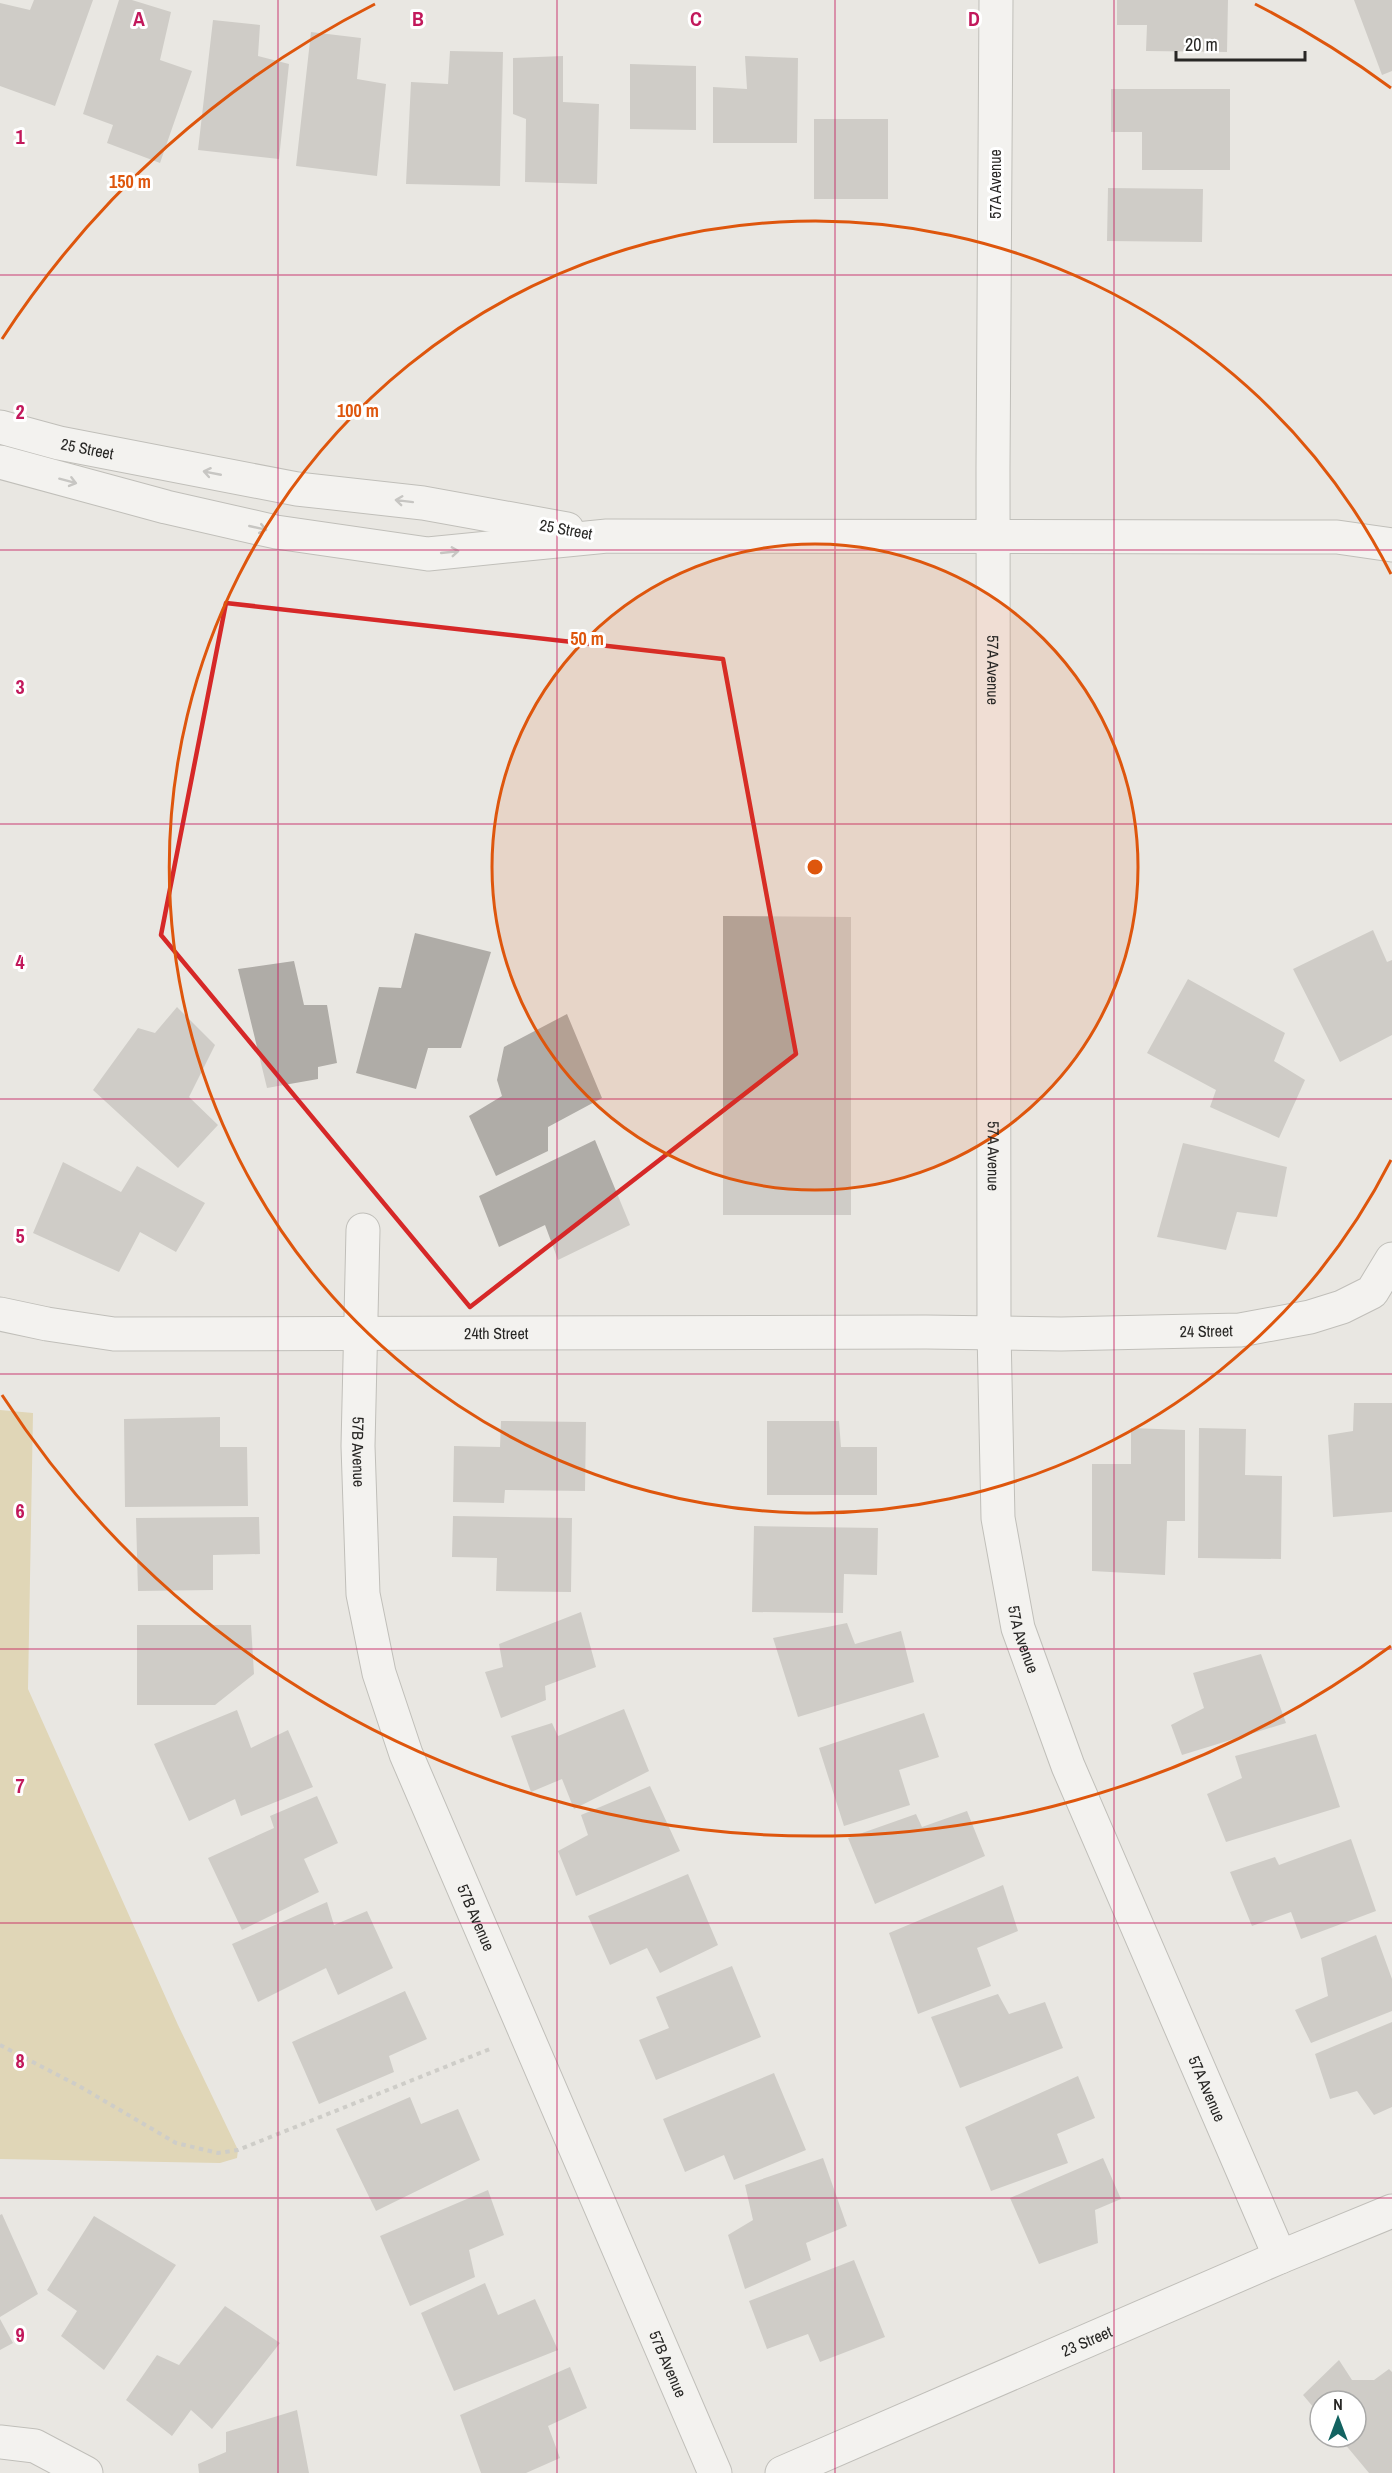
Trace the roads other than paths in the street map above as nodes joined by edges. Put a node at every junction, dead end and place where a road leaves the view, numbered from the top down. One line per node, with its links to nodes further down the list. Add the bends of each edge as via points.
1 (996, 0): 6 (street, 57A Avenue)
2 (0, 427): 5 (street, 25 Street, one-way to 2, via 423,503 297,489 59,443)
3 (6, 464): 5 (street, 25 Street, one-way to 5, via 276,532 428,554)
4 (1392, 526): 7 (street)
5 (607, 536): 6 (street)
6 (994, 536): 7 (street); 12 (street, 57A Avenue)
7 (1337, 537): 8 (street)
8 (1392, 545)
9 (363, 1230): 13 (street, 57B Avenue)
10 (1392, 1259): 12 (street, 24 Street, via 1372,1292 1342,1307 1240,1330)
11 (0, 1314): 13 (street, 24th Street, via 114,1334)
12 (994, 1332): 13 (street, 24th Street); 15 (street, 57A Avenue, via 998,1518 1018,1628 1068,1766)
13 (362, 1334): 18 (street, 57B Avenue, via 358,1446 363,1594 380,1673 406,1754)
14 (1392, 2211): 15 (street, 23 Street)
15 (1280, 2257): 19 (street, 23 Street)
16 (0, 2442): 17 (street, via 35,2446)
17 (86, 2473)
18 (715, 2473)
19 (782, 2473)

